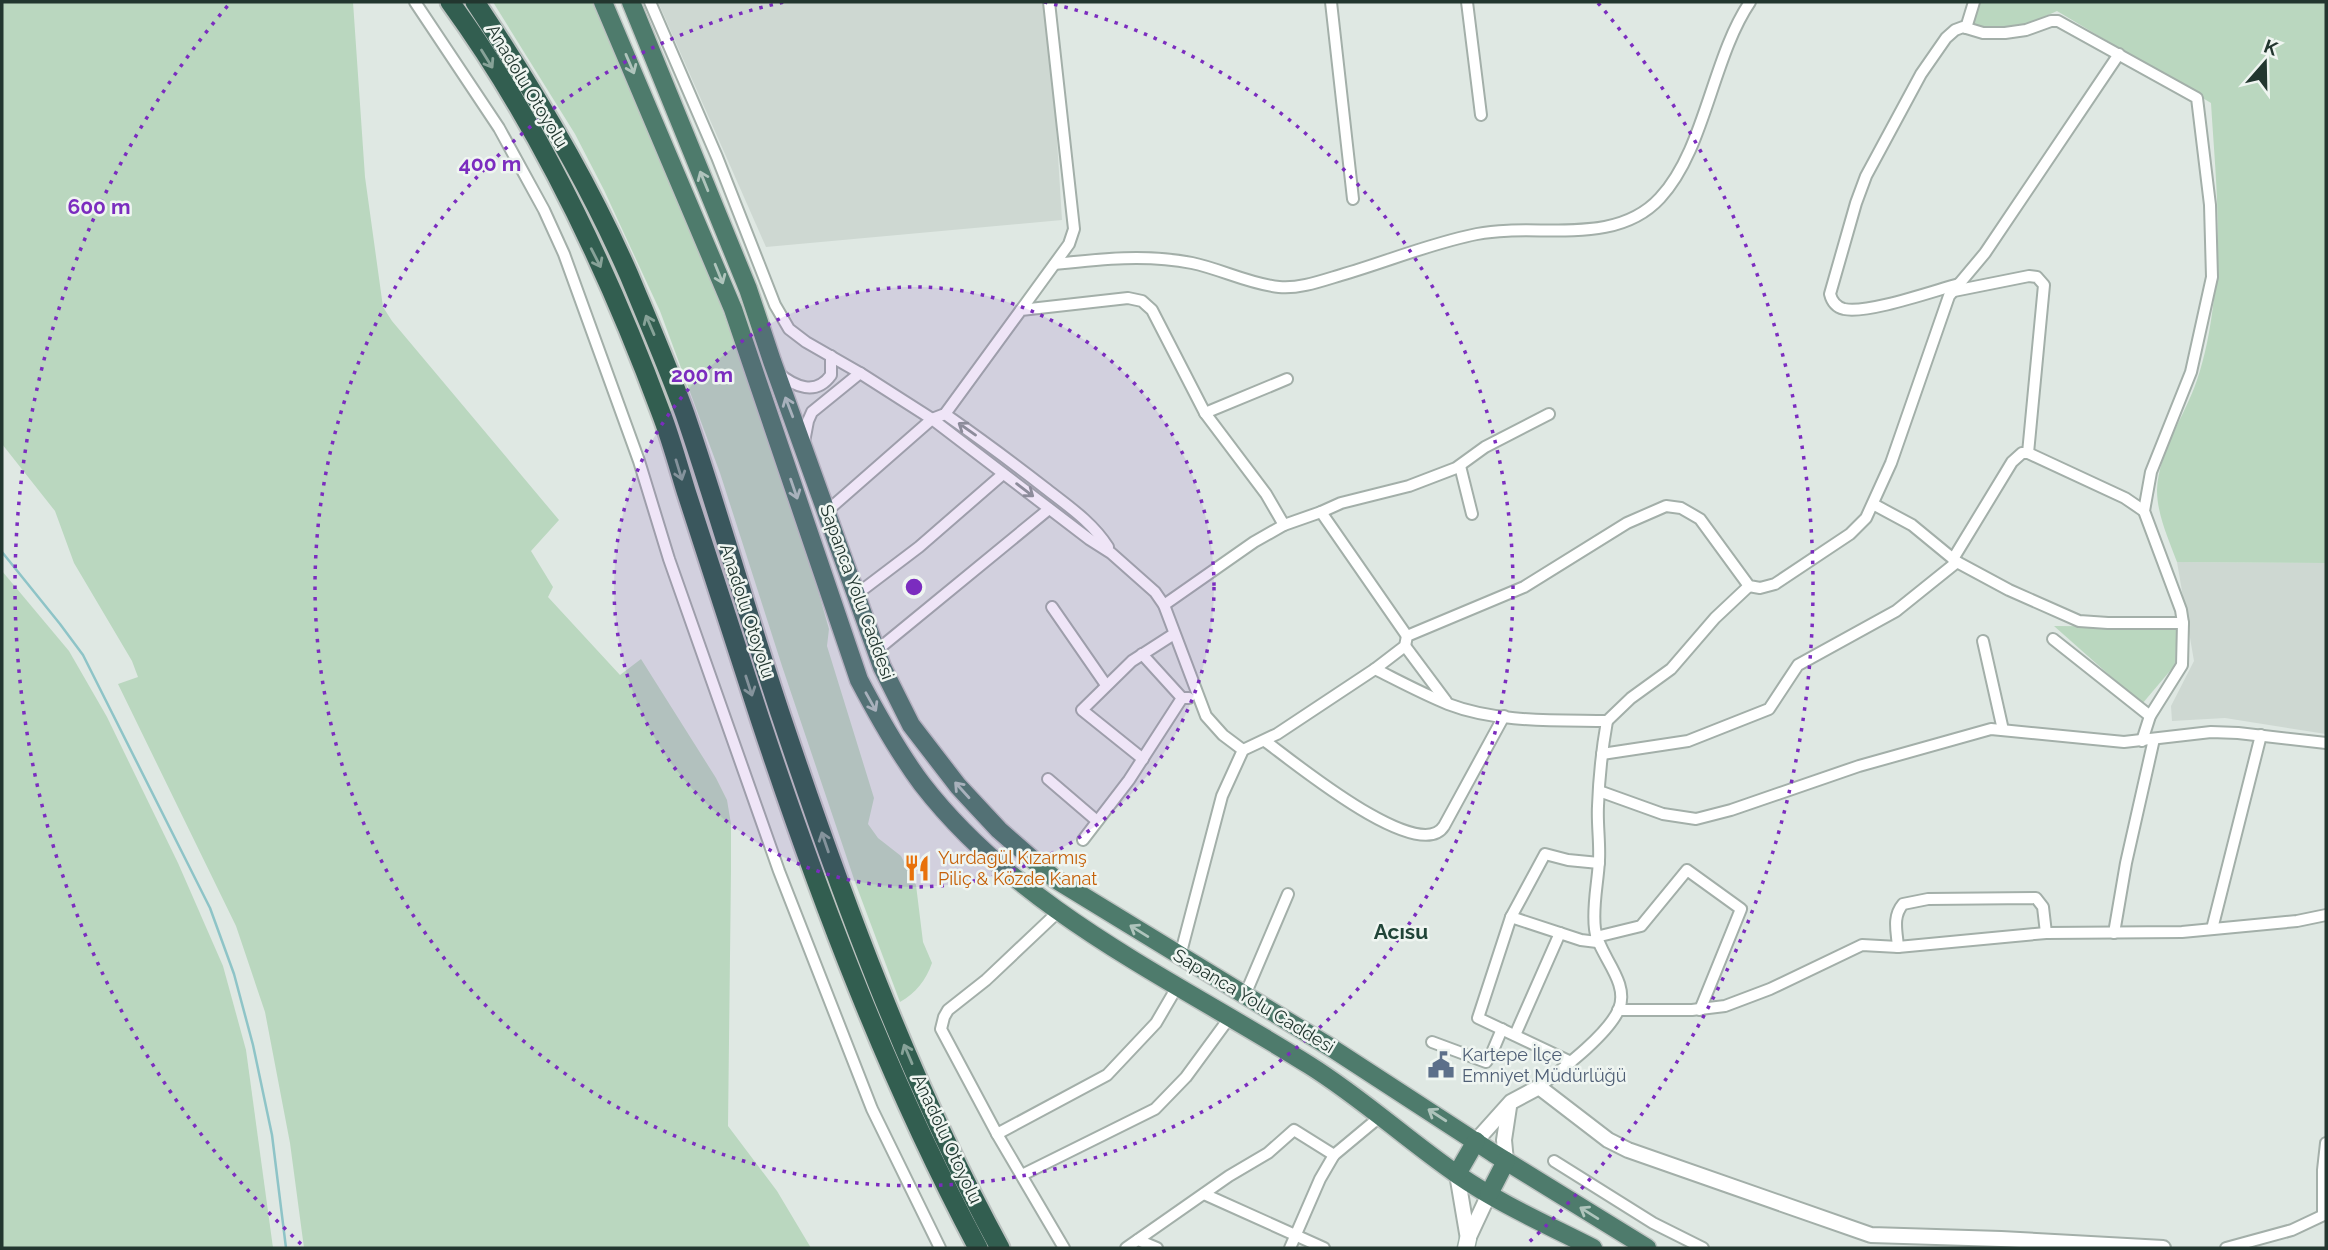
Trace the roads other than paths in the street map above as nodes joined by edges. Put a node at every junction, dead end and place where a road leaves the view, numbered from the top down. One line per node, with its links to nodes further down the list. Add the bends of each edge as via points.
1 (415, 2): 111 (street, via 499,128 564,254 784,883 872,1109)
2 (450, 2): 112 (highway, Anadolu Otoyolu, one-way to 112, via 552,169 609,283 663,417 760,718 838,940 921,1136)
3 (475, 2): 113 (highway, Anadolu Otoyolu, one-way to 3, via 940,1127 856,926 656,339 569,153)
4 (603, 2): 74 (highway, Sapanca Yolu Caddesi, one-way to 74, via 733,309 859,680 923,784 964,831 1020,883)
5 (631, 2): 20 (highway, Sapanca Yolu Caddesi, one-way to 5, via 748,289)
6 (650, 2): 19 (street, via 778,313 796,336)
7 (1049, 2): 16 (street, via 1074,218 1072,236)
8 (1331, 2): 15 (street)
9 (1467, 2): 14 (street)
10 (1750, 2): 16 (street, via 1671,184 1647,210 1628,219 1587,230 1479,233 1296,287 1278,287 1161,259)
11 (1974, 2): 12 (street)
12 (1966, 28): 13 (street, via 1983,33 2018,32 2058,22); 17 (street, via 1946,38 1921,74 1866,176 1830,294 1837,306 1855,309)
13 (2119, 54): 17 (street, via 1985,253); 34 (street, via 2196,98 2212,228 2212,278 2197,352 2151,472)
14 (1481, 115)
15 (1353, 199)
16 (1055, 264): 18 (street)
17 (1957, 287): 28 (street, via 2029,276 2044,285); 31 (street)
18 (1021, 310): 23 (street, via 1128,298 1142,301 1152,310); 24 (street)
19 (831, 356): 20 (street, via 831,375 815,388 794,385); 21 (street)
20 (775, 371): 27 (highway, Sapanca Yolu Caddesi, one-way to 20)
21 (860, 373): 26 (street); 27 (street, via 812,412)
22 (1287, 379): 23 (street)
23 (1205, 413): 37 (street)
24 (945, 414): 26 (street); 38 (street, one-way to 24, via 1073,510)
25 (1549, 414): 29 (street, via 1485,447)
26 (932, 419): 30 (street); 33 (street)
27 (803, 445): 33 (highway, Sapanca Yolu Caddesi)
28 (2028, 453): 34 (street); 39 (street, via 2012,462)
29 (1460, 466): 35 (street); 36 (street)
30 (1003, 474): 32 (street, one-way to 32); 41 (street)
31 (1873, 505): 39 (street, via 1912,525); 40 (street, via 1859,527 1799,569 1767,587)
32 (1049, 509): 38 (street); 49 (street)
33 (827, 510): 41 (highway, Sapanca Yolu Caddesi)
34 (2144, 511): 44 (street)
35 (1321, 512): 37 (street); 47 (street)
36 (1472, 513)
37 (1284, 525): 42 (street)
38 (1111, 553): 42 (street)
39 (1954, 560): 44 (street, via 2079,621); 66 (street, via 1896,611 1798,665 1769,709 1688,741)
40 (1749, 586): 47 (street, via 1700,519 1666,506 1627,523 1524,587); 58 (street, via 1671,670)
41 (856, 594): 49 (highway, Sapanca Yolu Caddesi)
42 (1164, 604): 45 (street)
43 (1052, 607): 52 (street)
44 (2183, 623): 57 (street, via 2182,665)
45 (1174, 634): 50 (street); 53 (street)
46 (2053, 639): 57 (street)
47 (1406, 641): 51 (street); 55 (street)
48 (1983, 641): 59 (street)
49 (876, 651): 83 (highway, Sapanca Yolu Caddesi, one-way to 49, via 1055,879 999,830 911,725)
50 (1142, 654): 52 (street); 54 (street)
51 (1375, 669): 55 (street); 62 (street)
52 (1106, 685): 67 (street, via 1082,710)
53 (1198, 697): 54 (street); 65 (street, via 1211,723)
54 (1182, 698): 67 (street)
55 (1447, 704): 56 (street)
56 (1504, 716): 58 (street); 62 (street, via 1444,826 1432,835 1367,815)
57 (2150, 716): 63 (street)
58 (1607, 721): 66 (street)
59 (2003, 730): 63 (street); 69 (street, via 1983,731 1885,758 1696,819 1670,816)
60 (2261, 735): 61 (street, via 2206,733); 64 (street); 77 (street)
61 (2154, 739): 63 (street); 80 (street)
62 (1265, 741): 65 (street)
63 (2142, 741)
64 (2326, 743)
65 (1243, 750): 83 (street, via 1222,796)
66 (1602, 754): 69 (street)
67 (1143, 759): 70 (street)
68 (1048, 779): 70 (street)
69 (1599, 791): 72 (street)
70 (1097, 821): 71 (street)
71 (1083, 840)
72 (1599, 863): 76 (street, via 1545,854); 81 (street)
73 (1288, 894): 85 (street)
74 (1059, 911): 84 (highway, Sapanca Yolu Caddesi); 96 (street, via 948,1010 942,1023 951,1050)
75 (2326, 915): 77 (street)
76 (1511, 917): 78 (street); 89 (street, via 1478,1018)
77 (2212, 929): 80 (street)
78 (1560, 933): 81 (street); 90 (street)
79 (2046, 933): 80 (street); 82 (street); 82 (street, via 2043,907 2036,898 1928,899 1903,904 1898,910)
80 (2114, 933)
81 (1596, 940): 86 (street, via 1618,983); 87 (street, via 1641,926 1687,870 1741,909)
82 (1898, 947): 87 (street, via 1855,947 1770,989)
83 (1180, 956): 85 (highway, Sapanca Yolu Caddesi)
84 (1177, 987): 88 (highway, Sapanca Yolu Caddesi); 96 (street, via 1156,1023 1107,1075)
85 (1245, 995): 97 (highway, Sapanca Yolu Caddesi, one-way to 85)
86 (1618, 1010): 87 (street); 92 (street)
87 (1700, 1010)
88 (1230, 1017): 95 (highway, Sapanca Yolu Caddesi); 103 (street, via 1156,1109)
89 (1502, 1029): 90 (street); 91 (street, via 1486,1062)
90 (1515, 1035): 92 (street)
91 (1432, 1042)
92 (1571, 1062): 93 (street)
93 (1539, 1087): 94 (street); 109 (street, via 1628,1150)
94 (1511, 1102): 97 (street); 100 (street, via 1504,1131)
95 (1382, 1115): 99 (street); 102 (highway, Sapanca Yolu Caddesi)
96 (997, 1134): 103 (street)
97 (1476, 1141): 100 (highway, Sapanca Yolu Caddesi); 102 (highway)
98 (2326, 1143): 106 (street)
99 (1334, 1155): 104 (street, via 1294,1130 1268,1153); 107 (street)
100 (1506, 1161): 105 (highway); 120 (highway, Sapanca Yolu Caddesi, one-way to 100)
101 (1555, 1161): 121 (street, via 1653,1223)
102 (1457, 1174): 105 (highway, Sapanca Yolu Caddesi); 110 (street)
103 (1022, 1175): 114 (street)
104 (1204, 1194): 107 (street); 108 (street)
105 (1489, 1194): 110 (street); 119 (highway, Sapanca Yolu Caddesi)
106 (2325, 1214): 123 (street, via 2292,1230)
107 (1295, 1235): 117 (street); 118 (street)
108 (1138, 1240): 115 (street); 116 (street)
109 (1871, 1242): 122 (street, via 2001,1239)
110 (1467, 1243)
111 (940, 1248)
112 (978, 1248)
113 (1000, 1248)
114 (1064, 1248)
115 (1126, 1248)
116 (1157, 1248)
117 (1290, 1248)
118 (1324, 1248)
119 (1593, 1248)
120 (1647, 1248)
121 (1703, 1248)
122 (2163, 1248)
123 (2226, 1248)

